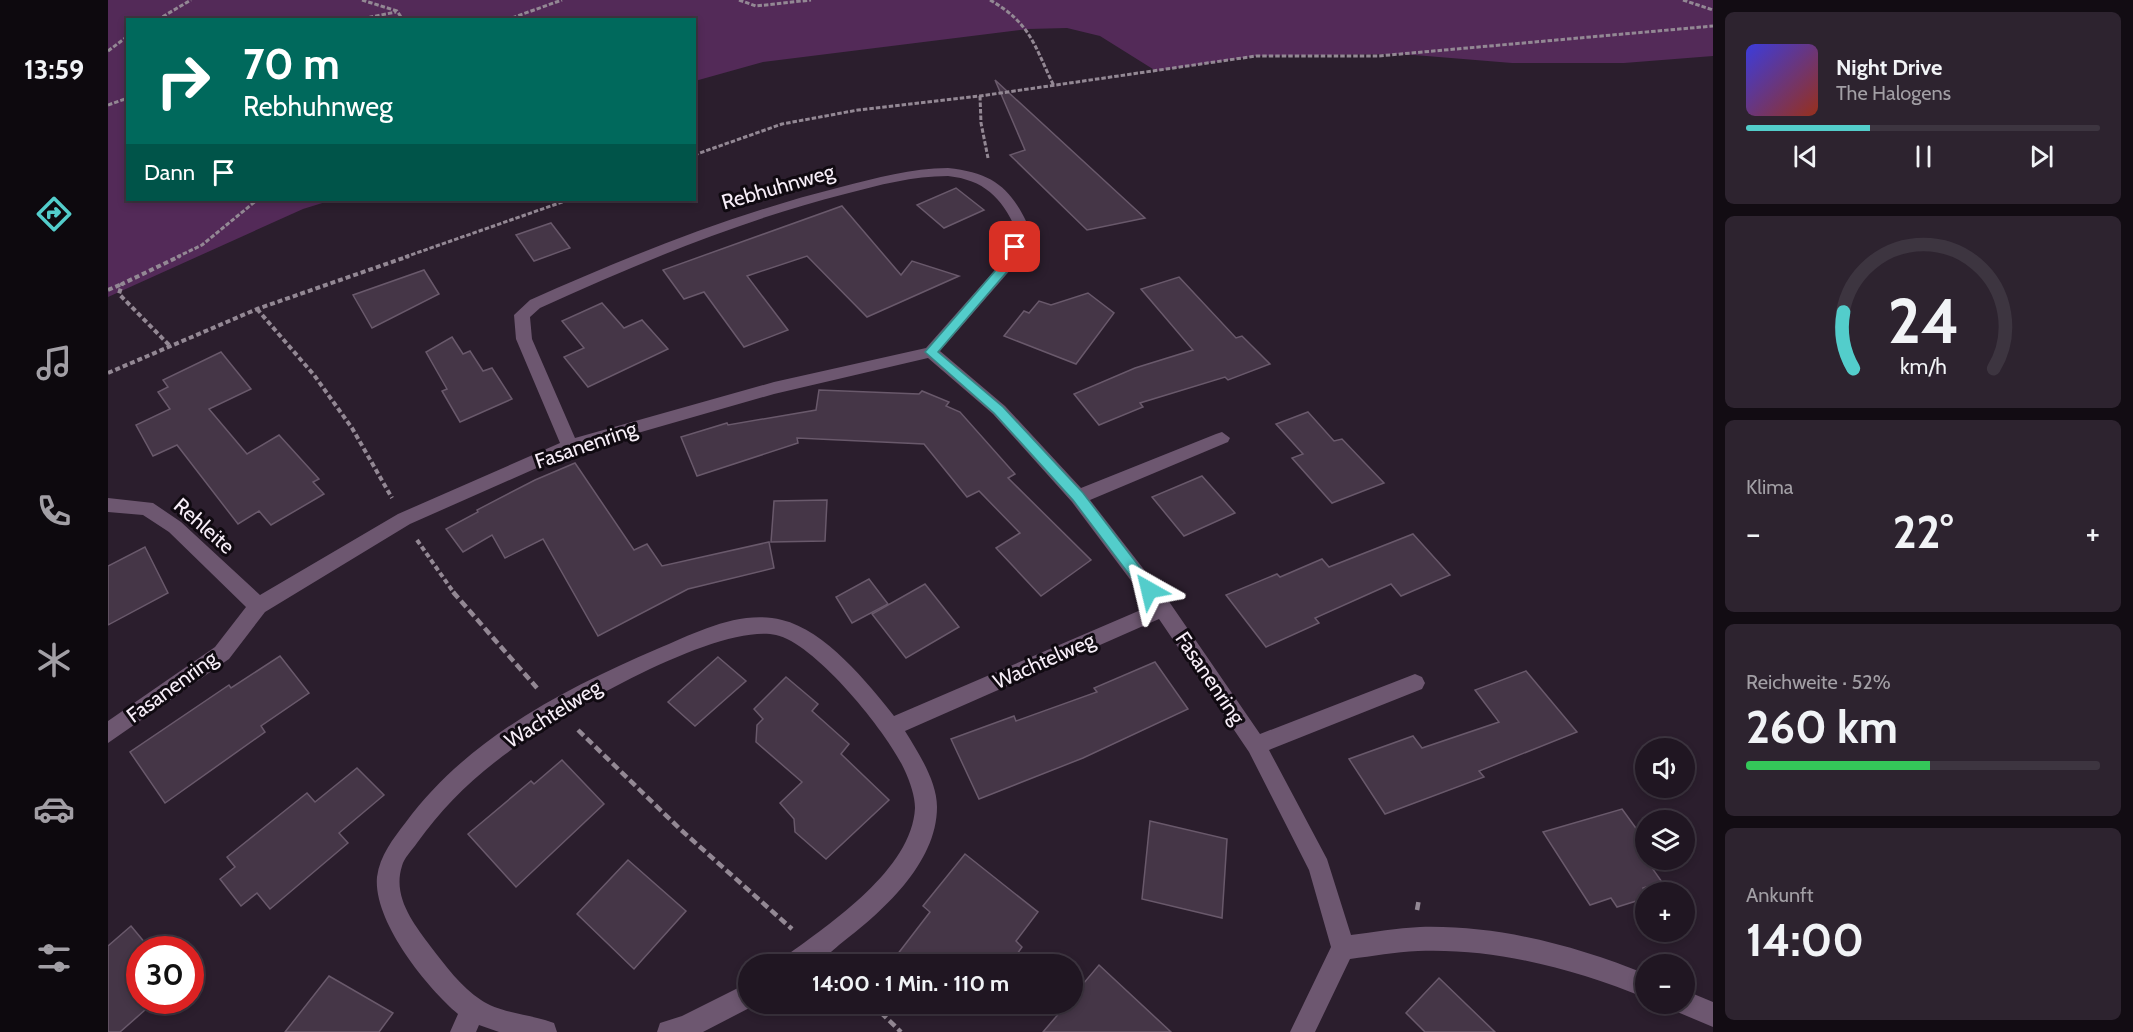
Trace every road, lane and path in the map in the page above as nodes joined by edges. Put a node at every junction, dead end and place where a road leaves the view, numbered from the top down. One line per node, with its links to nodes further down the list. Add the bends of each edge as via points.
1 (191, 0): 10 (path)
2 (362, 0): 9 (path)
3 (562, 0): 13 (path)
4 (739, 0): 5 (path, via 756,6)
5 (811, 0)
6 (990, 0): 17 (path, via 1014,12 1028,29)
7 (1683, 0): 8 (path)
8 (1713, 10)
9 (397, 11): 11 (path); 12 (path)
10 (161, 18)
11 (365, 18)
12 (402, 18)
13 (512, 18)
14 (1713, 26): 17 (path, via 1378,56 1256,56)
15 (126, 38): 16 (path)
16 (108, 51)
17 (1054, 86): 18 (path)
18 (980, 96): 21 (path, via 858,110 782,124); 22 (path)
19 (126, 99): 20 (path)
20 (108, 105)
21 (696, 154)
22 (988, 158)
23 (256, 201): 25 (path, via 202,245)
24 (565, 201): 27 (path)
25 (122, 284): 26 (path); 28 (path, via 119,294)
26 (108, 290)
27 (257, 309): 28 (path); 35 (path, via 314,375 352,428)
28 (169, 345): 30 (path)
29 (931, 352): 32 (street, Fasanenring, via 774,388); 32 (street, Rebhuhnweg, via 1007,265 1023,229 1011,202 996,188 977,177 951,172 907,175 804,199 716,228 535,304 522,315 524,339); 33 (street, Fasanenring, via 999,410)
30 (108, 373)
31 (1222, 438): 33 (street)
32 (570, 446): 35 (street, Fasanenring)
33 (1078, 497): 37 (street, Fasanenring)
34 (108, 505): 36 (street, Rehleite, via 147,508 175,527)
35 (404, 519): 36 (street, Fasanenring); 39 (path, via 441,578 483,632)
36 (258, 606): 41 (street, Fasanenring, via 222,653)
37 (1163, 609): 40 (street, Wachtelweg); 42 (street, Fasanenring)
38 (1415, 683): 42 (street, Fasanenring)
39 (556, 708): 40 (street, Wachtelweg, via 657,658 718,633 755,625 785,628 814,644); 44 (path, via 680,829); 49 (street, Wachtelweg, via 484,759 422,813 392,862 389,896 407,933 440,976)
40 (892, 727): 44 (street, Wachtelweg, via 926,805 923,828 912,853 874,900)
41 (108, 733)
42 (1256, 745): 43 (street, Fasanenring, via 1319,867)
43 (1343, 948): 46 (street, via 1429,939 1515,945 1607,969); 56 (street)
44 (815, 949): 45 (street, Wachtelweg)
45 (808, 954)
46 (1635, 981)
47 (738, 1000): 54 (street, via 685,1028)
48 (1695, 1007): 51 (street)
49 (474, 1010): 52 (street); 53 (street, Wachtelweg)
50 (882, 1014): 55 (path)
51 (1713, 1016)
52 (462, 1032)
53 (545, 1032)
54 (669, 1032)
55 (901, 1032)
56 (1302, 1032)

